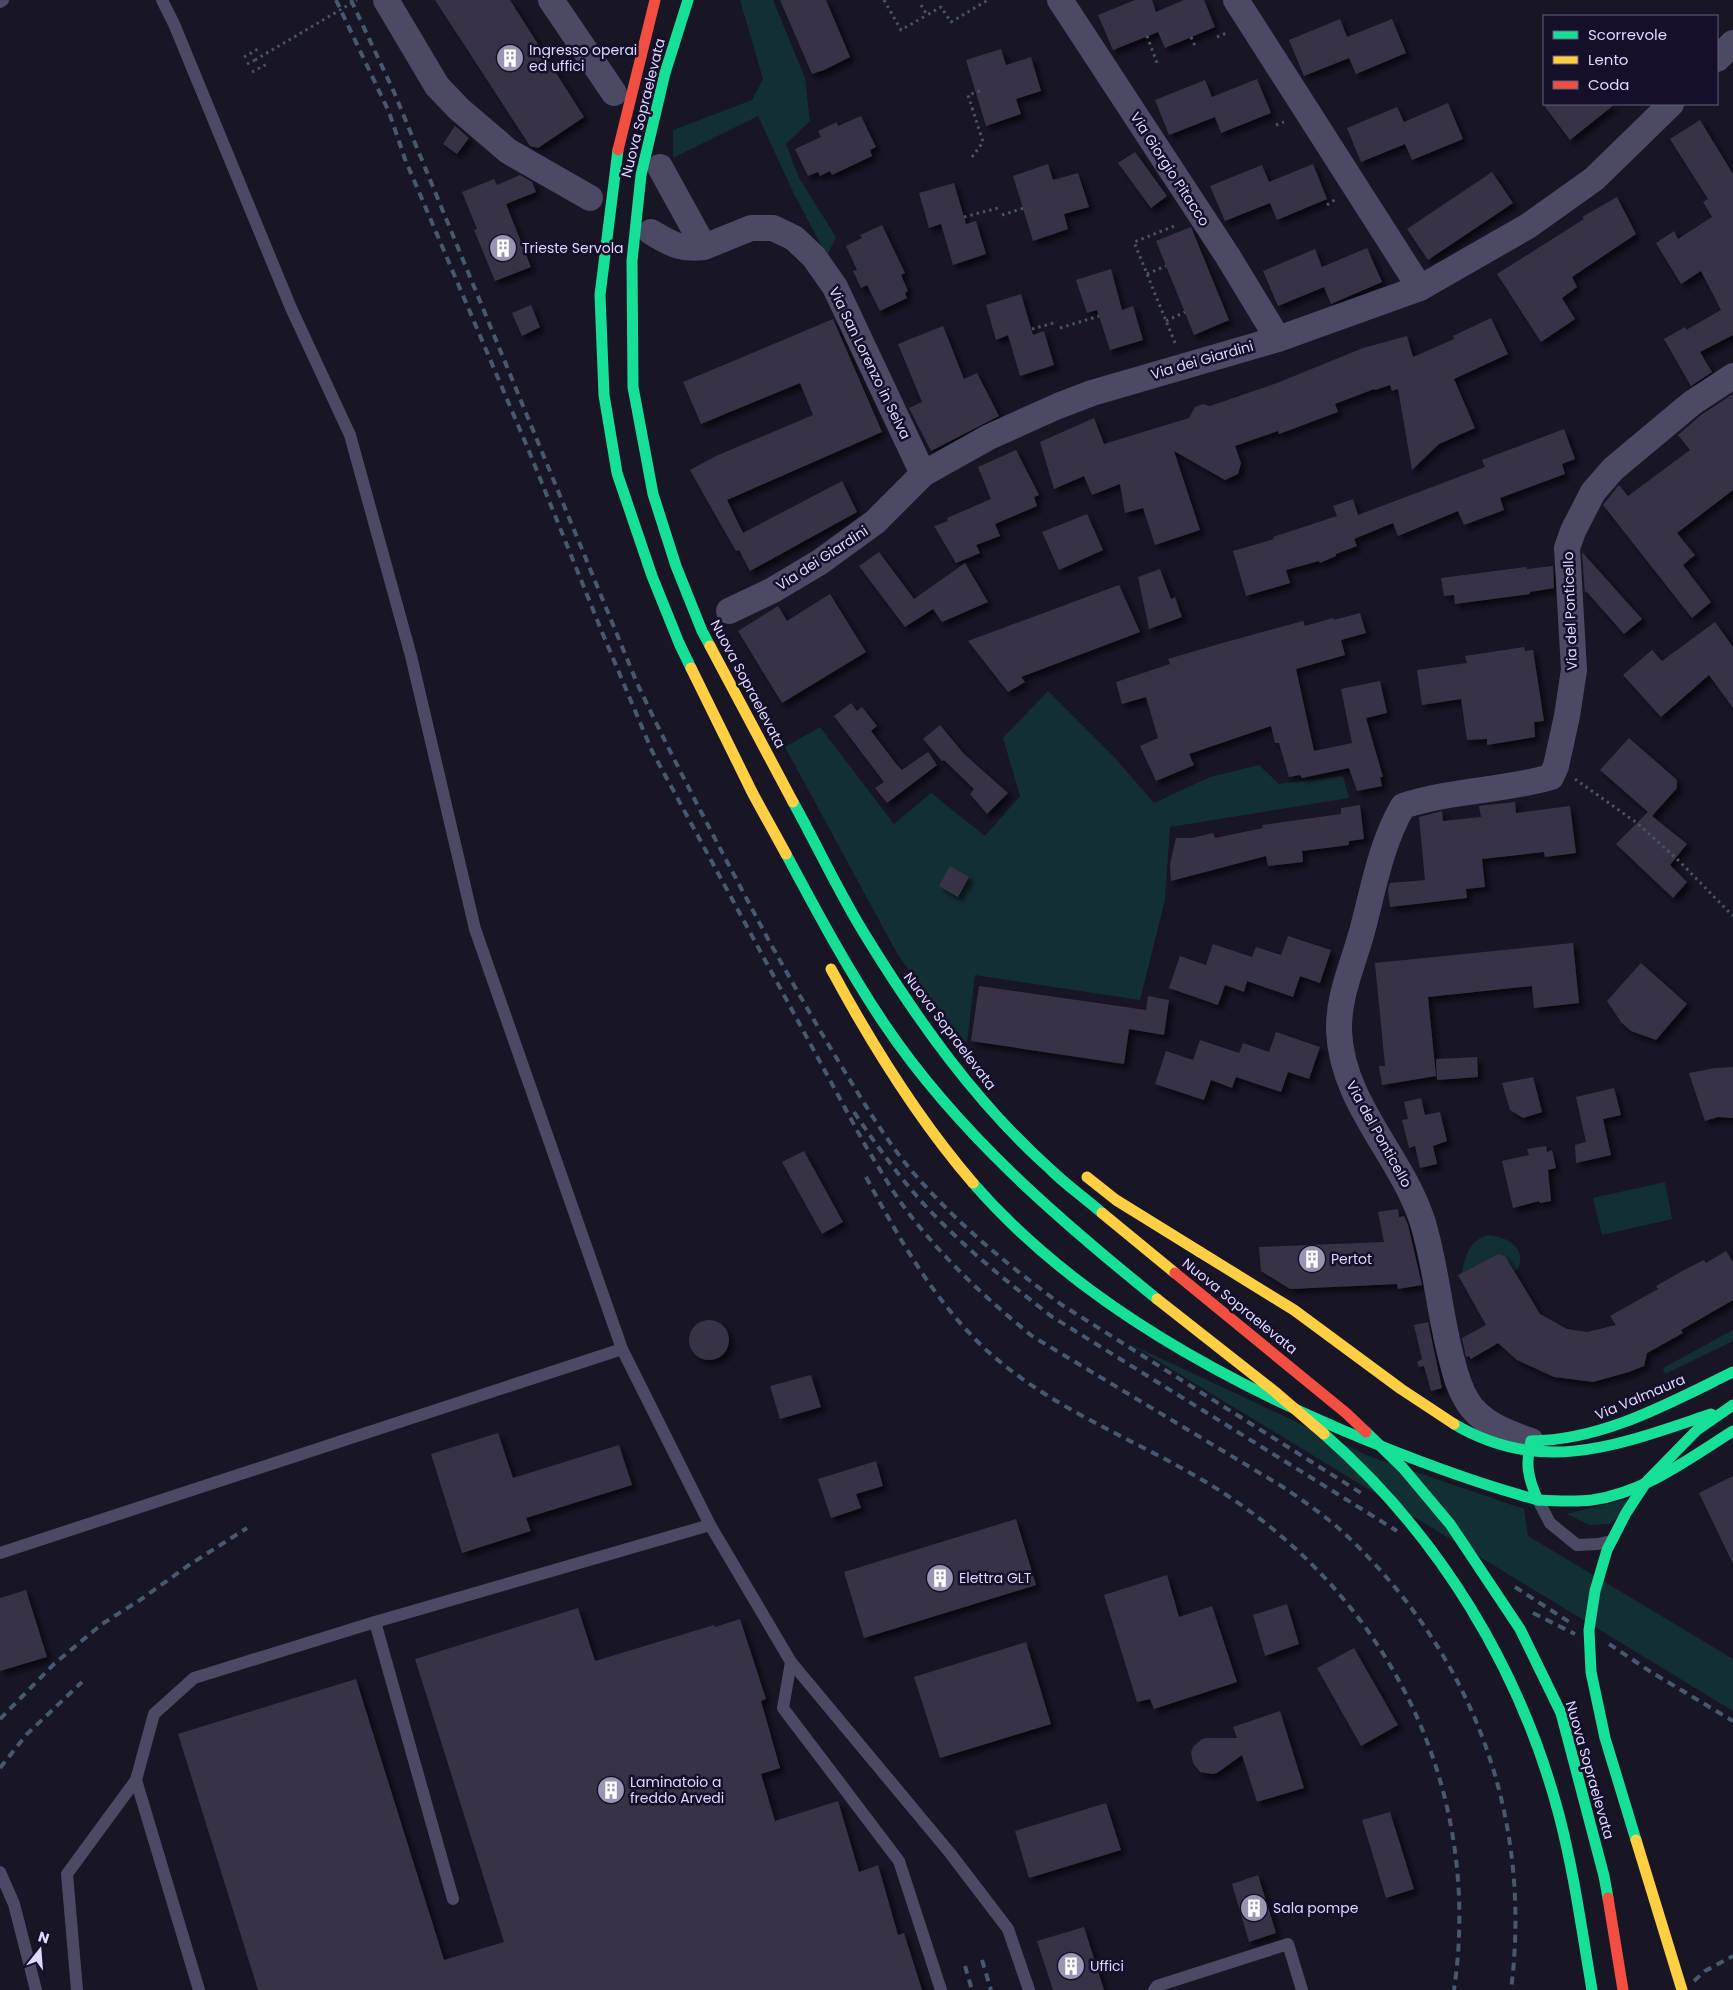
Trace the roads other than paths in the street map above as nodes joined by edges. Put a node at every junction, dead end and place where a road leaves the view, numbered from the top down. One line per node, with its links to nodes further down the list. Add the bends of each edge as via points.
1 (3, 0): 9 (lane)
2 (162, 0): 29 (lane, via 291,308 350,435 411,656 475,929)
3 (386, 0): 15 (street, via 437,86 459,109 508,151)
4 (551, 0): 12 (street)
5 (655, 0): 23 (main road, Nuova Sopraelevata, via 615,160 600,295 604,395 617,473 652,576 679,643)
6 (688, 0): 26 (main road, Nuova Sopraelevata, via 665,74 641,175 632,261 633,387 653,494 676,566 702,631 866,937)
7 (1060, 0): 19 (street, Via Giorgio Pitacco)
8 (1236, 0): 18 (street)
9 (0, 2)
10 (1733, 43): 11 (street)
11 (1718, 58)
12 (614, 93)
13 (1670, 105): 18 (street, Via dei Giardini, via 1594,179 1528,226)
14 (660, 167): 17 (street)
15 (590, 198)
16 (651, 232): 17 (street, Via San Lorenzo in Selva, via 687,249)
17 (704, 246): 21 (street, Via San Lorenzo in Selva, via 751,228 773,228 794,238 814,257 835,287)
18 (1420, 288): 19 (street, Via dei Giardini)
19 (1278, 339): 21 (street, Via dei Giardini, via 1092,393 989,438)
20 (1733, 376): 33 (street, Via del Ponticello, via 1692,403 1613,469 1592,492 1573,531 1567,548 1574,670 1567,716 1551,777 1403,806 1393,823 1381,858 1342,993 1339,1030 1342,1057 1352,1090 1408,1186 1422,1220 1444,1332 1458,1384 1467,1402 1483,1418 1504,1432)
21 (923, 474): 22 (street, Via dei Giardini, via 875,522 820,562)
22 (729, 611)
23 (737, 763): 24 (main road); 50 (main road, Nuova Sopraelevata, bridge, via 840,954 886,1026 974,1135 1094,1248 1328,1436 1422,1535 1492,1642 1531,1727 1559,1812 1575,1882)
24 (771, 852)
25 (826, 959): 35 (main road, via 860,1024 914,1109 957,1166 1011,1224 1063,1270 1140,1325 1242,1385 1384,1448 1481,1484)
26 (905, 998): 27 (main road); 51 (main road, Nuova Sopraelevata, bridge, via 956,1068 1049,1169 1346,1413 1403,1468 1450,1524 1520,1629 1561,1713 1604,1876)
27 (958, 1052)
28 (1076, 1167): 31 (main road, bridge, via 1116,1200 1285,1303 1443,1418 1494,1442 1519,1450 1547,1453 1601,1448)
29 (622, 1348): 36 (lane); 37 (lane)
30 (1733, 1372): 33 (main road, Via Valmaura, via 1614,1426 1566,1440)
31 (1730, 1407): 52 (main road, bridge, via 1697,1430 1647,1481 1626,1513 1607,1550 1595,1591 1589,1630 1591,1672 1605,1738)
32 (1733, 1431): 34 (main road)
33 (1531, 1441): 35 (main road, via 1526,1456 1526,1472)
34 (1656, 1478): 35 (main road, via 1635,1489 1585,1501); 35 (lane, via 1630,1529 1617,1540 1598,1544 1577,1545 1567,1539 1550,1523)
35 (1538, 1500)
36 (710, 1525): 38 (lane); 39 (lane)
37 (0, 1553)
38 (375, 1622): 40 (lane, via 194,1678 154,1714); 42 (lane)
39 (791, 1662): 46 (lane, via 783,1708 899,1861); 47 (lane, via 950,1853 1008,1929)
40 (136, 1780): 44 (lane, via 67,1874); 45 (lane)
41 (0, 1872): 43 (lane, via 14,1904)
42 (453, 1899)
43 (36, 1990)
44 (77, 1990)
45 (199, 1990)
46 (941, 1990)
47 (1029, 1990)
48 (1154, 1990): 49 (lane, via 1157,1986 1288,1944)
49 (1302, 1990)
50 (1592, 1990)
51 (1623, 1990)
52 (1682, 1990)

